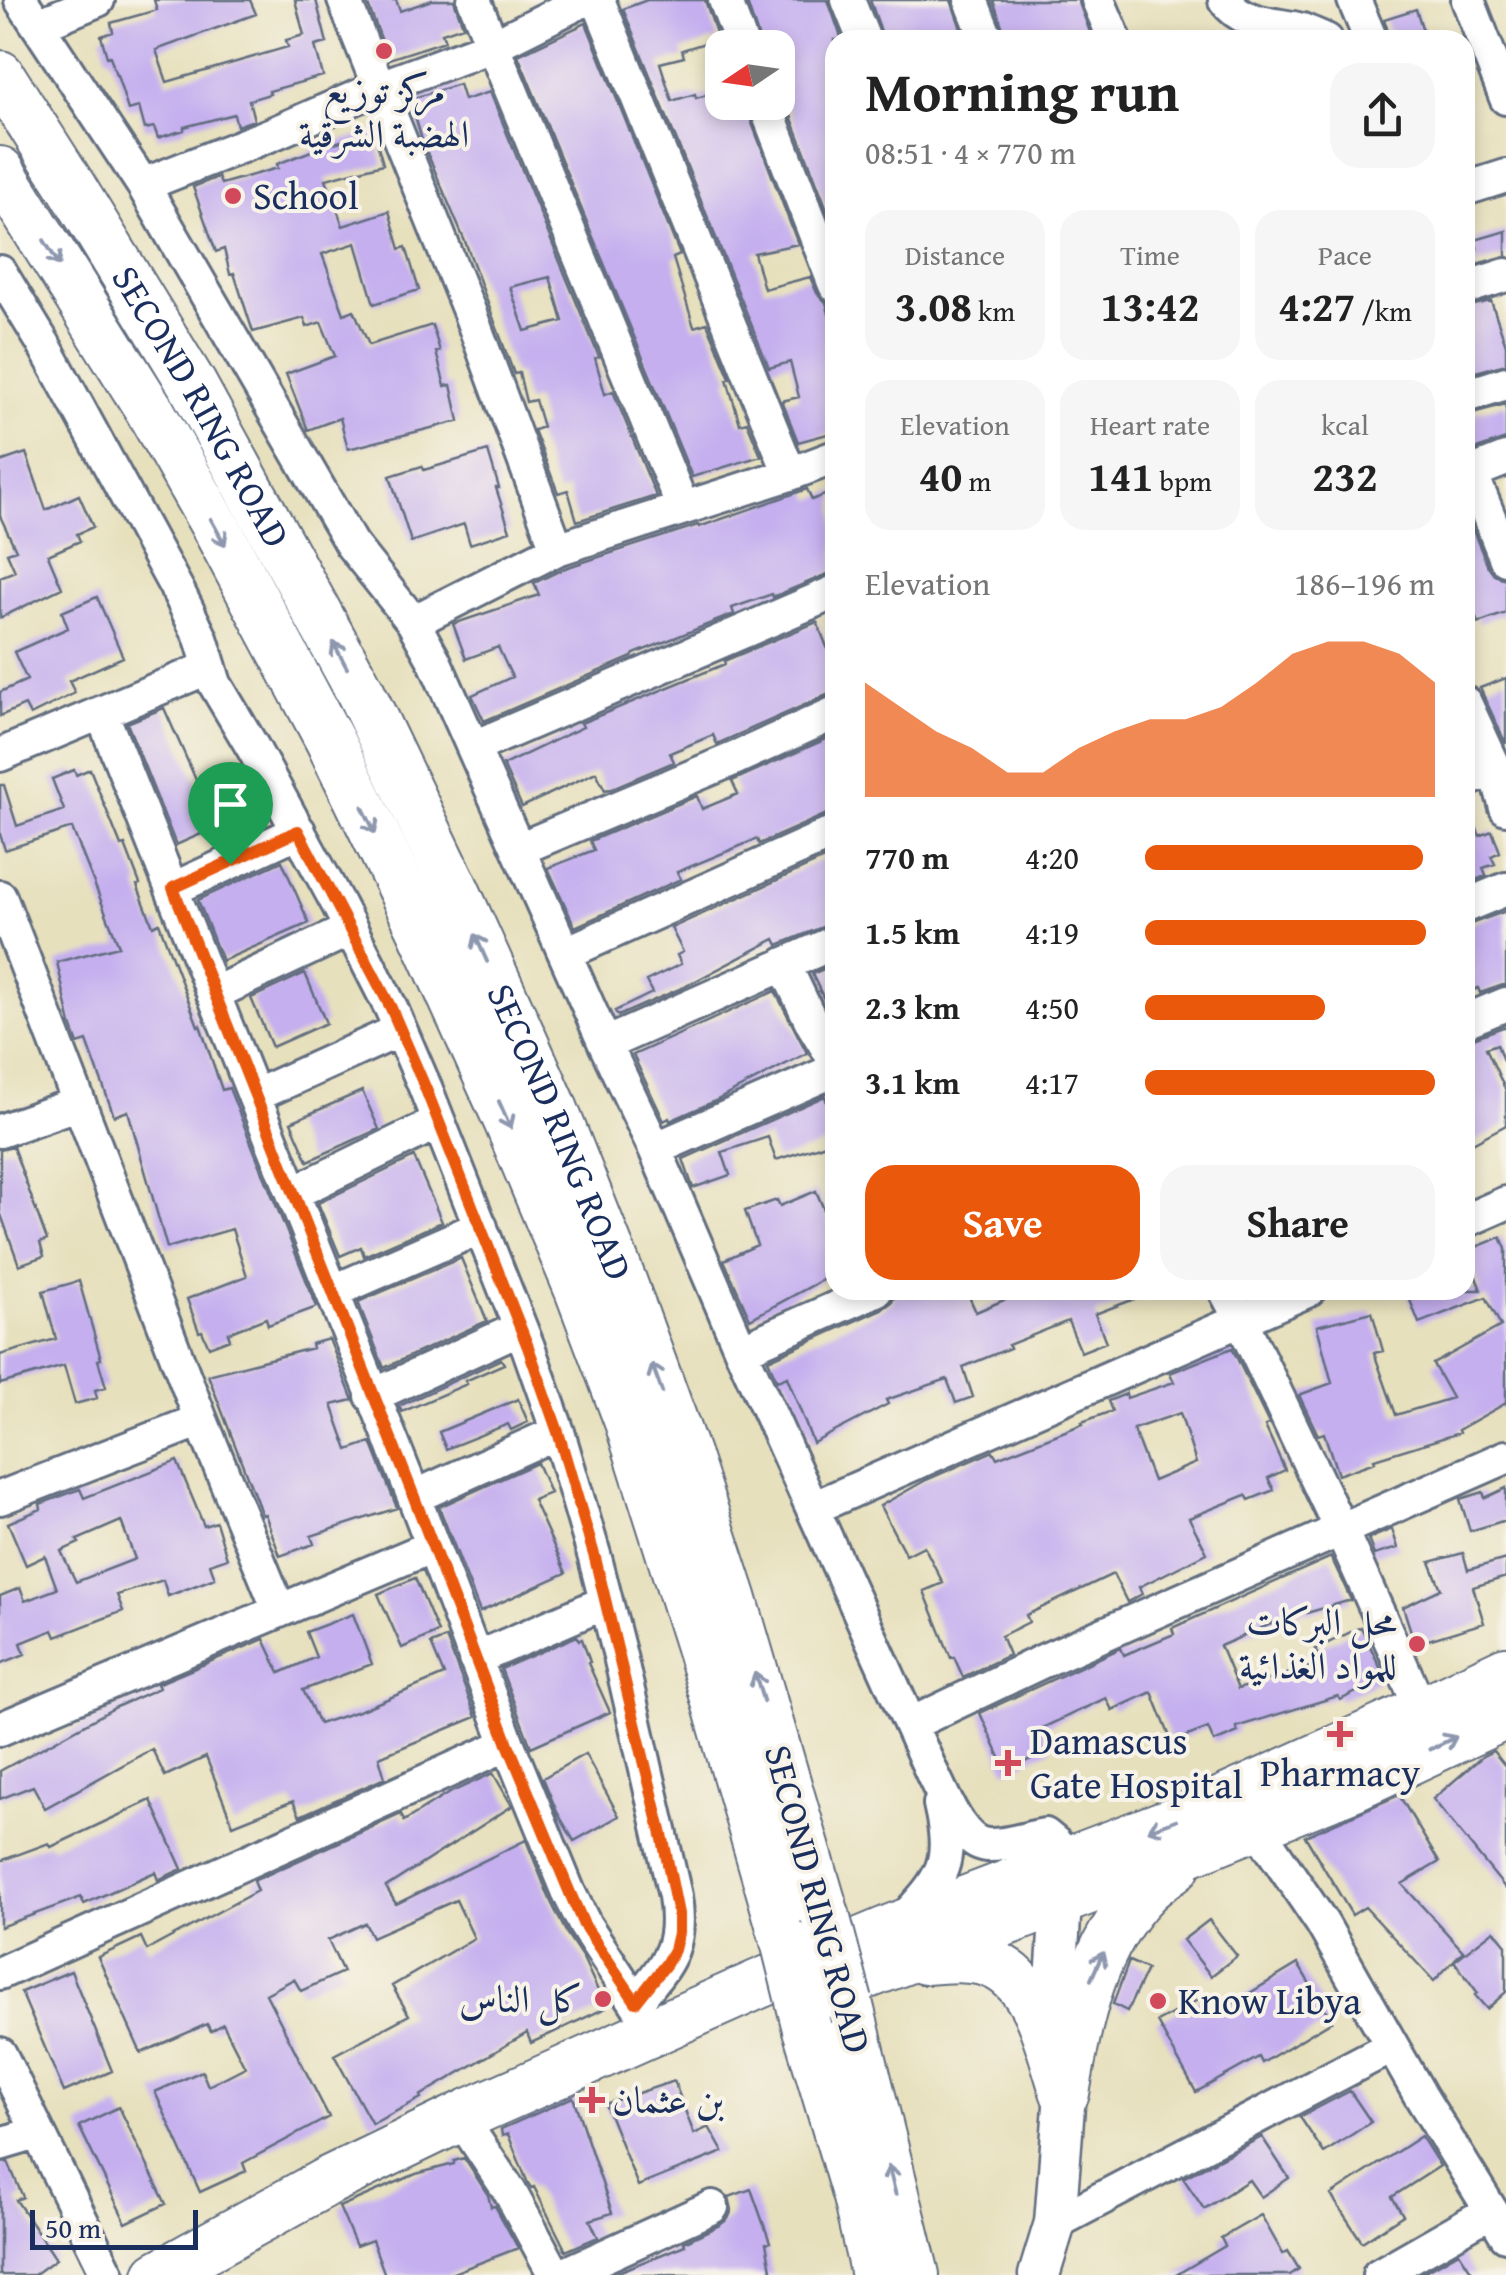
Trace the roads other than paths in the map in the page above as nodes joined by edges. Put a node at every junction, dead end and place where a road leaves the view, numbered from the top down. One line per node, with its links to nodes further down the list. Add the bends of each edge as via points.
1 (98, 0): 13 (street)
2 (344, 0): 22 (street)
3 (474, 0): 20 (street)
4 (584, 0): 20 (street)
5 (598, 0): 38 (street)
6 (725, 0): 14 (street)
7 (848, 0): 15 (street)
8 (971, 0): 16 (street)
9 (1098, 0): 17 (street)
10 (1225, 0): 18 (street, via 1240,16)
11 (1354, 0): 19 (street)
12 (1468, 0): 23 (street)
13 (29, 12): 27 (street)
14 (736, 30)
15 (860, 30)
16 (984, 30)
17 (1111, 30)
18 (1302, 30)
19 (1368, 30)
20 (494, 45): 22 (street); 40 (street)
21 (0, 75): 127 (highway, SECOND RING ROAD, one-way to 21, bridge, via 825,1915 732,1597 622,1280 552,1104 361,694 192,384)
22 (380, 86): 27 (street); 41 (street)
23 (1506, 98)
24 (771, 120): 29 (street)
25 (0, 170): 126 (highway, SECOND RING ROAD, one-way to 126, bridge, via 148,409 321,723 508,1121 629,1422 702,1653)
26 (1506, 176): 28 (street)
27 (143, 185): 44 (street, via 351,544)
28 (1475, 186)
29 (825, 259)
30 (0, 272): 45 (street, via 179,592)
31 (1506, 275): 32 (street)
32 (1475, 285)
33 (1506, 384): 34 (street)
34 (1475, 393)
35 (1506, 459): 37 (street)
36 (825, 461): 38 (street)
37 (1475, 471)
38 (790, 474): 40 (street)
39 (1475, 490): 42 (street)
40 (683, 508): 41 (street)
41 (557, 549): 44 (street)
42 (1506, 560)
43 (825, 596): 48 (street)
44 (414, 622): 48 (street)
45 (210, 667): 46 (street); 52 (street)
46 (102, 714): 49 (street); 55 (street)
47 (825, 718): 54 (street)
48 (474, 747): 54 (street)
49 (0, 755)
50 (1480, 775): 51 (street)
51 (1506, 808)
52 (298, 831): 55 (street); 59 (street)
53 (825, 836): 61 (street)
54 (519, 849): 61 (street)
55 (173, 888): 64 (street)
56 (1506, 889): 58 (street)
57 (0, 897): 62 (street)
58 (1475, 902)
59 (351, 930): 64 (street); 67 (street)
60 (825, 946): 63 (street)
61 (566, 952): 68 (street)
62 (10, 954): 72 (street)
63 (784, 964): 68 (street); 69 (street)
64 (213, 994): 71 (street)
65 (1506, 1004): 66 (street)
66 (1475, 1017)
67 (400, 1030): 71 (street); 73 (street)
68 (605, 1044): 75 (street)
69 (825, 1045)
70 (825, 1074): 75 (street)
71 (254, 1096): 76 (street)
72 (79, 1102): 74 (street); 88 (street)
73 (439, 1122): 76 (street); 79 (street)
74 (0, 1131)
75 (656, 1149): 86 (street)
76 (292, 1192): 80 (street)
77 (1506, 1203): 78 (street)
78 (1475, 1217)
79 (481, 1227): 80 (street); 85 (street)
80 (332, 1292): 87 (street)
81 (854, 1300): 86 (street)
82 (1230, 1300): 84 (street)
83 (1286, 1300): 84 (street)
84 (1241, 1320): 93 (street); 94 (street)
85 (520, 1328): 87 (street); 89 (street)
86 (741, 1350): 93 (street)
87 (372, 1396): 91 (street)
88 (201, 1420): 92 (street); 97 (street)
89 (558, 1432): 91 (street); 96 (street)
90 (1506, 1457): 94 (street)
91 (414, 1497): 95 (street)
92 (0, 1498)
93 (813, 1508): 102 (street)
94 (1341, 1530): 100 (street); 102 (street)
95 (433, 1546): 97 (street); 98 (street)
96 (606, 1602): 98 (street); 111 (street, via 678,1914)
97 (280, 1610): 103 (street)
98 (476, 1659): 104 (street)
99 (1506, 1670): 100 (highway)
100 (1422, 1712): 108 (highway, one-way to 108, via 1193,1814)
101 (1506, 1715): 106 (highway, one-way to 101)
102 (911, 1724): 105 (street)
103 (0, 1729)
104 (508, 1744): 110 (street); 111 (street, via 584,1925)
105 (933, 1775): 108 (street, via 966,1834 988,1845 1045,1835 1056,1844); 109 (street, via 946,1828 944,1864)
106 (1256, 1826): 107 (highway); 112 (street, via 1322,1922)
107 (1199, 1848): 108 (highway); 114 (highway, one-way to 107, via 1078,2019 1116,1926 1146,1890)
108 (1063, 1881): 109 (highway); 114 (main road, via 1056,1981)
109 (898, 1944): 111 (highway, via 776,2008); 114 (highway, via 1007,1972 1034,2005)
110 (0, 1973)
111 (651, 2026): 115 (highway, via 574,2090); 122 (highway, via 357,2166)
112 (1392, 2046): 119 (street); 120 (street)
113 (0, 2054): 116 (street)
114 (1065, 2094): 120 (main road)
115 (468, 2129): 123 (highway); 124 (street)
116 (37, 2133): 117 (street); 121 (street)
117 (0, 2144)
118 (712, 2206): 125 (street)
119 (1498, 2223): 128 (street)
120 (1052, 2255)
121 (108, 2275)
122 (158, 2275)
123 (197, 2275)
124 (554, 2275)
125 (562, 2275)
126 (875, 2275)
127 (915, 2275)
128 (1379, 2275)

